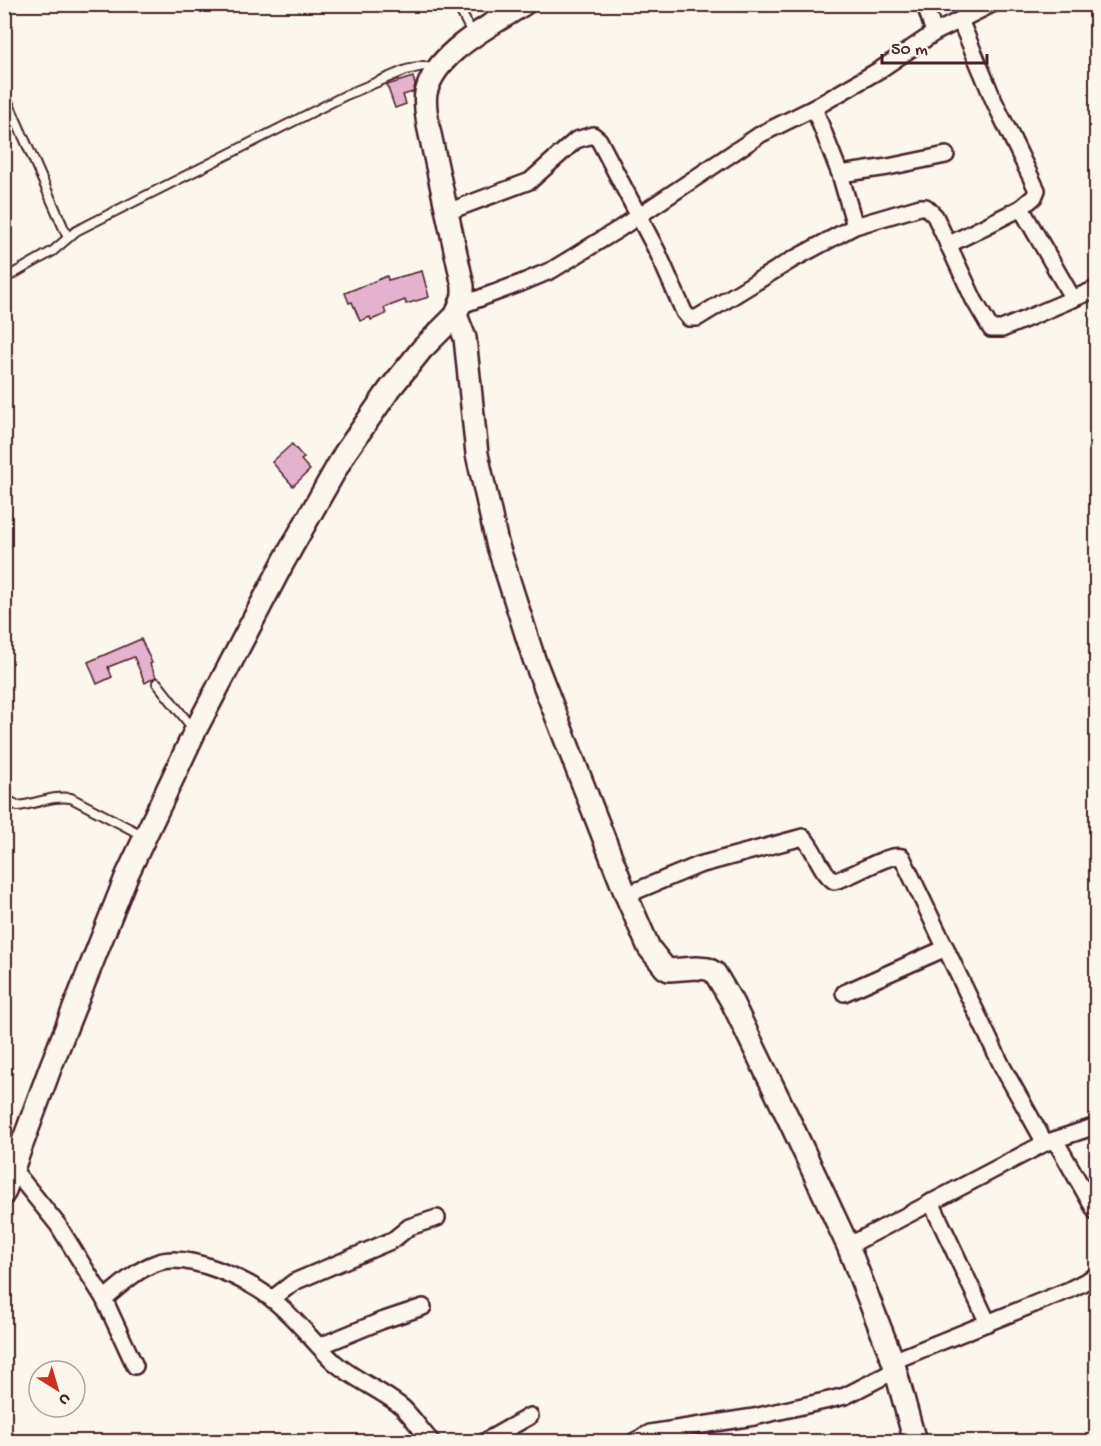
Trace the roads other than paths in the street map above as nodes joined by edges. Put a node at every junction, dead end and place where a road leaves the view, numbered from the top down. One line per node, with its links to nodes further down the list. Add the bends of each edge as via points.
1 (457, 4): 7 (lane)
2 (524, 4): 7 (main road)
3 (925, 4): 6 (street)
4 (992, 4): 5 (street)
5 (960, 20): 6 (street); 13 (street, via 1037,190)
6 (934, 33): 10 (street)
7 (474, 37): 8 (main road, via 451,53)
8 (437, 70): 14 (main road, via 426,92 425,105); 17 (lane, via 423,66 406,70 346,94)
9 (9, 104): 17 (lane)
10 (814, 108): 12 (street); 15 (street, via 761,134)
11 (946, 155): 12 (street)
12 (840, 174): 16 (street)
13 (1021, 208): 18 (street); 21 (street)
14 (447, 212): 15 (street, via 530,181 576,140 593,135); 22 (main road, via 463,286)
15 (637, 215): 16 (street, via 688,318 697,318); 22 (street, via 552,270)
16 (855, 226): 18 (street, via 926,207 935,216)
17 (68, 238): 19 (lane)
18 (948, 245): 21 (street, via 991,329 1002,329)
19 (4, 279)
20 (1096, 289): 21 (street)
21 (1073, 299)
22 (458, 311): 24 (main road, via 389,390 345,453); 27 (main road, via 465,338 477,454 497,543 534,659)
23 (157, 683): 24 (lane)
24 (195, 731): 26 (main road)
25 (4, 798): 26 (lane, via 18,806 50,798 71,798)
26 (145, 837): 32 (main road)
27 (626, 895): 28 (street, via 699,866 803,837 834,881 891,856 902,857); 37 (main road, via 649,948 665,968 708,969 715,973)
28 (946, 948): 29 (street); 31 (street, via 1003,1068)
29 (844, 993)
30 (1096, 1126): 31 (street)
31 (1050, 1142): 34 (street); 35 (street)
32 (12, 1168): 33 (main road); 39 (street, via 58,1225)
33 (4, 1192)
34 (932, 1202): 37 (street); 42 (street)
35 (1094, 1203)
36 (437, 1218): 40 (street, via 409,1227 393,1240 294,1282)
37 (848, 1246): 44 (main road)
38 (1096, 1276): 42 (street)
39 (104, 1299): 40 (street, via 153,1263 182,1260 223,1272); 45 (street)
40 (272, 1299): 43 (street)
41 (423, 1307): 43 (street)
42 (988, 1323): 44 (street)
43 (320, 1346): 47 (street, via 346,1372 402,1407)
44 (895, 1365): 49 (street, via 845,1396 754,1417 650,1433); 50 (main road)
45 (135, 1366)
46 (531, 1416): 48 (street)
47 (432, 1442)
48 (484, 1442)
49 (633, 1442)
50 (915, 1442)

